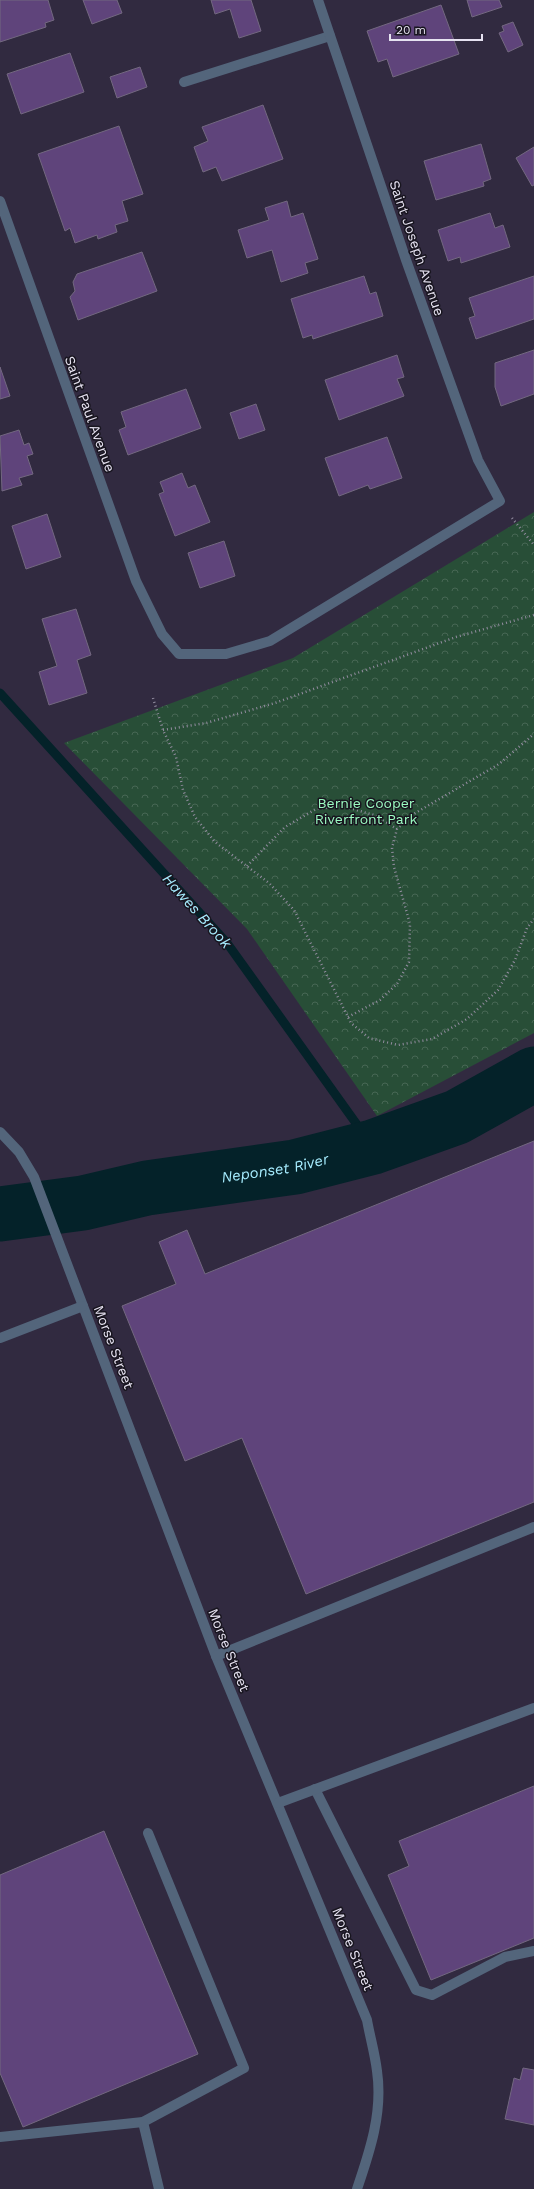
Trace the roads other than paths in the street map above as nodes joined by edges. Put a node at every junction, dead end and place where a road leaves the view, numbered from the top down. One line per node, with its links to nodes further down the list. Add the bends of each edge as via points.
1 (318, 0): 2 (street, Saint Joseph Avenue)
2 (330, 36): 3 (street); 5 (street, Saint Joseph Avenue, via 475,453)
3 (184, 82)
4 (0, 201): 5 (street, Saint Paul Avenue, via 133,573 162,634 179,654 226,654 270,641)
5 (500, 501)
6 (0, 1132): 7 (street, Morse Street, via 19,1152 34,1177)
7 (83, 1306): 8 (street); 10 (street, Morse Street)
8 (0, 1338)
9 (534, 1527): 10 (street)
10 (216, 1656): 13 (street, Morse Street)
11 (534, 1708): 12 (street)
12 (315, 1789): 13 (street); 15 (street, via 416,1990 432,1995 505,1957)
13 (278, 1803): 19 (street, Morse Street, via 367,2020 378,2073 378,2106 371,2147)
14 (148, 1833): 16 (street, via 244,2068)
15 (534, 1951)
16 (143, 2122): 17 (street); 18 (street)
17 (0, 2137)
18 (159, 2189)
19 (357, 2189)

